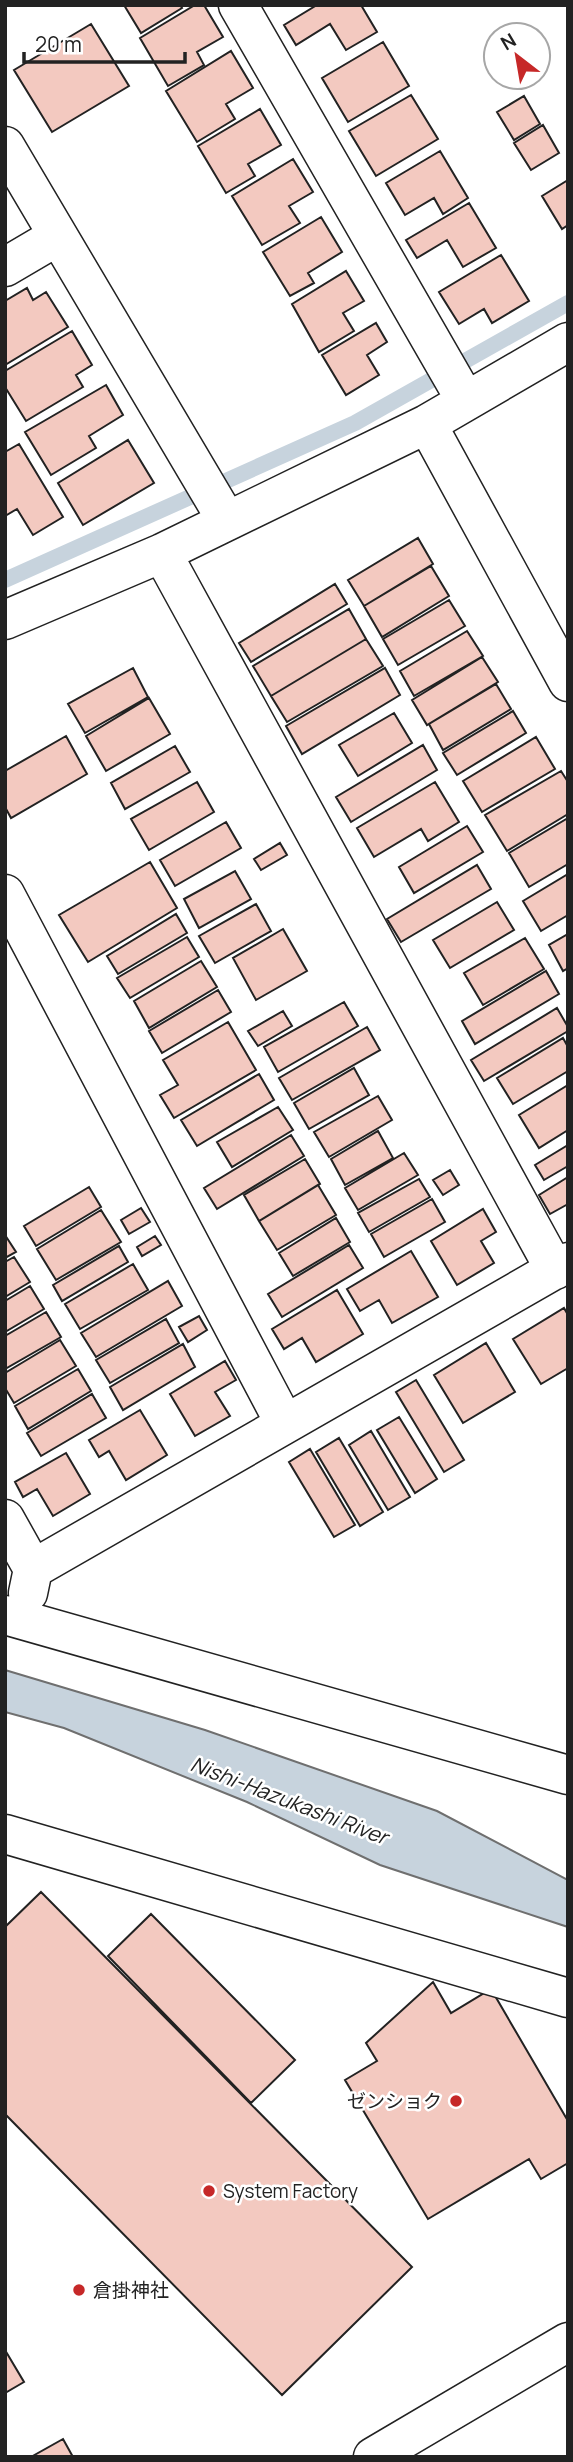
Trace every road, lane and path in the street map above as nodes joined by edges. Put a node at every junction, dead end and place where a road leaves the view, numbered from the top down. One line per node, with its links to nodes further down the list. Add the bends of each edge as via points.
1 (238, 5): 6 (street)
2 (5, 146): 3 (street)
3 (58, 236): 4 (street); 8 (street)
4 (5, 267)
5 (568, 342): 6 (street)
6 (466, 401): 7 (street)
7 (427, 424): 8 (street); 11 (street)
8 (227, 521): 9 (street)
9 (162, 553): 10 (street); 13 (street)
10 (5, 620)
11 (568, 682)
12 (5, 894): 14 (street)
13 (561, 1266): 14 (street)
14 (285, 1424): 16 (street)
15 (5, 1519): 16 (street)
16 (33, 1569): 17 (street)
17 (14, 1617): 18 (street)
18 (568, 1775)
19 (5, 1834): 20 (street)
20 (568, 1998)
21 (568, 2342): 22 (street)
22 (373, 2457)

